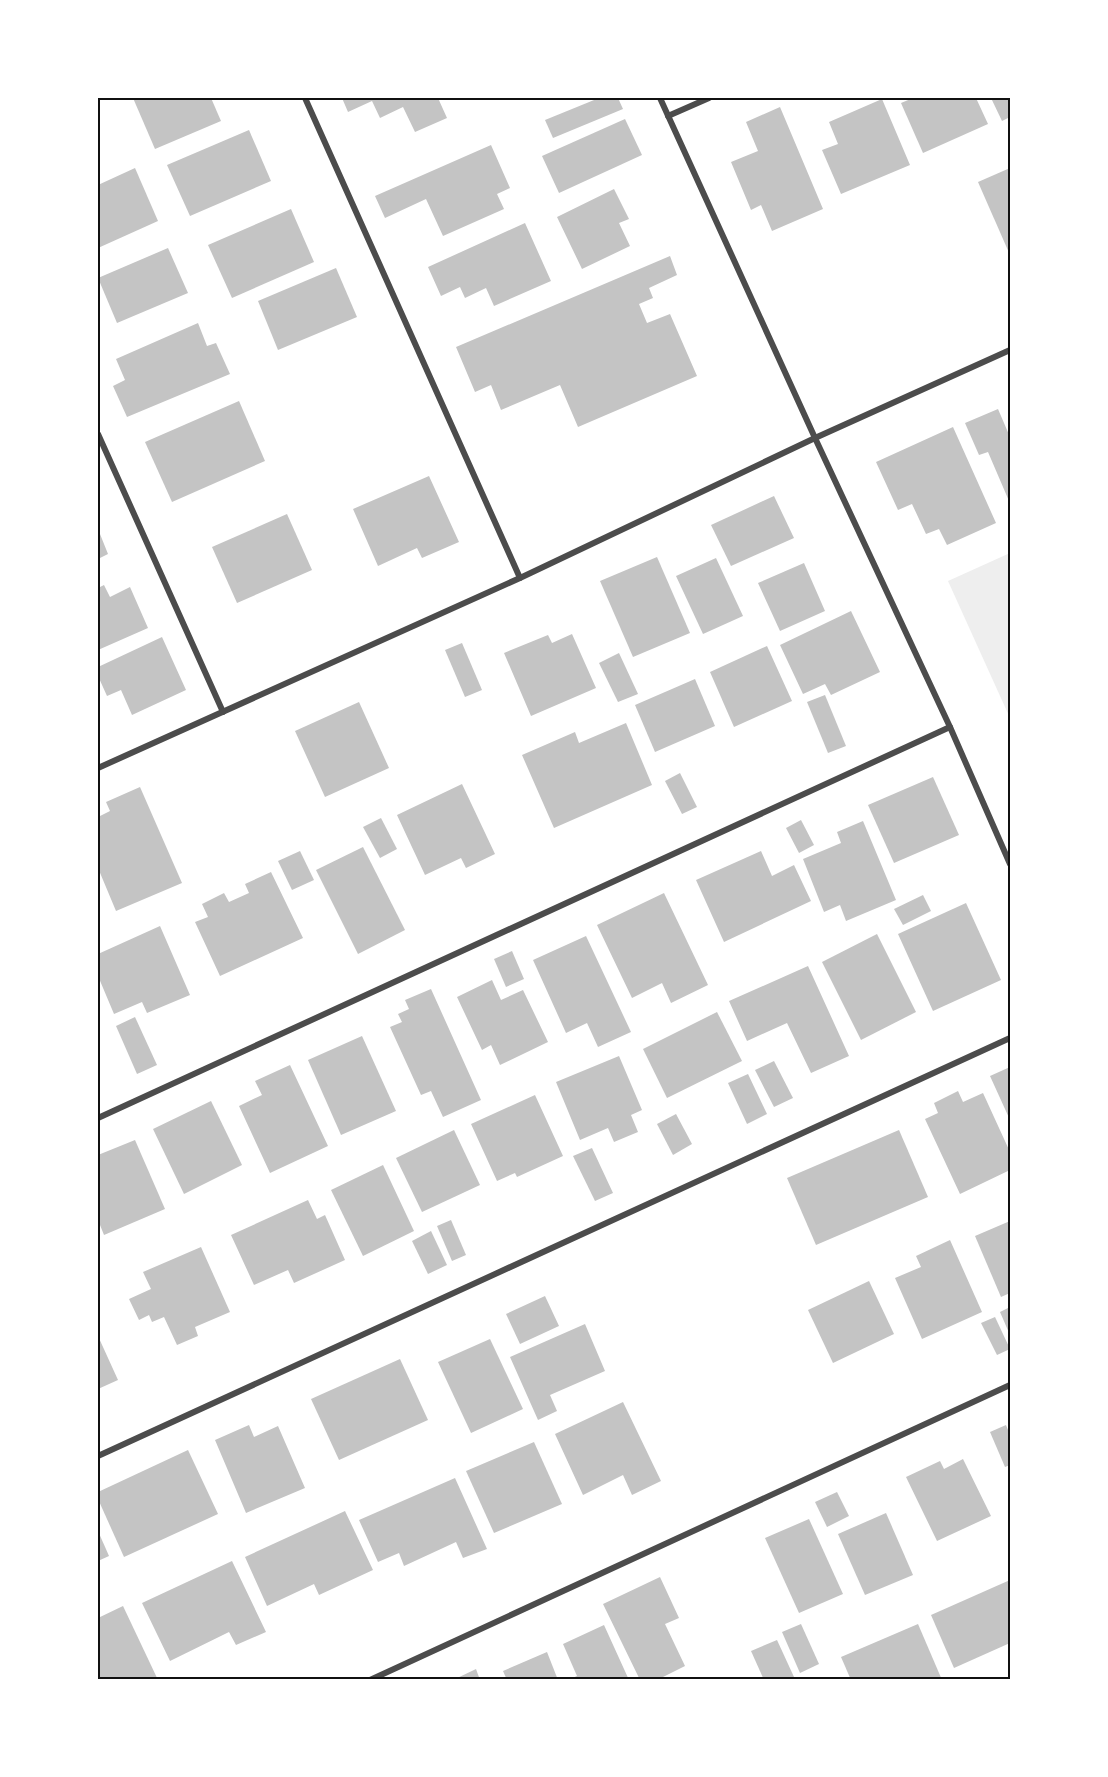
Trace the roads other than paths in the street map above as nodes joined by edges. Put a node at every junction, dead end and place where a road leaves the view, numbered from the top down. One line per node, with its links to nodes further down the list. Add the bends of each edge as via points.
1 (305, 98): 8 (street)
2 (660, 98): 4 (street)
3 (709, 98): 4 (street)
4 (668, 116): 7 (street)
5 (1011, 350): 7 (street)
6 (98, 434): 9 (street)
7 (815, 438): 8 (street); 10 (street)
8 (520, 579): 9 (street)
9 (223, 712): 11 (street)
10 (950, 727): 12 (street); 14 (street)
11 (98, 768)
12 (1011, 864)
13 (1011, 1038): 16 (street)
14 (98, 1118)
15 (1011, 1385): 17 (street)
16 (98, 1456)
17 (370, 1680)

